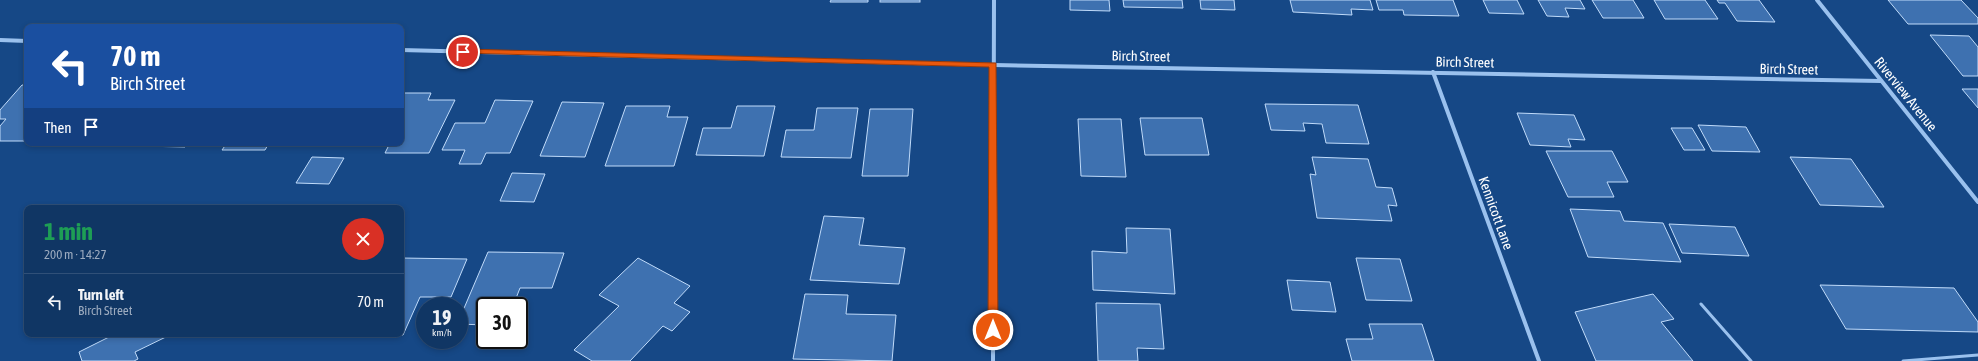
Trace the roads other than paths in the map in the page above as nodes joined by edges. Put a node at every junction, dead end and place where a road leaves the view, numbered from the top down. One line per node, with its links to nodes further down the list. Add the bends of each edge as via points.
1 (994, 0): 6 (street)
2 (1817, 0): 8 (street, Riverview Avenue)
3 (0, 40): 4 (street)
4 (24, 41)
5 (404, 50): 6 (street, Birch Street)
6 (994, 65): 7 (street, Birch Street); 12 (street)
7 (1433, 72): 8 (street, Birch Street); 13 (street, Kennicott Lane)
8 (1881, 81): 9 (street, Riverview Avenue)
9 (1978, 202)
10 (1701, 304): 14 (lane)
11 (1978, 355): 15 (lane)
12 (993, 361)
13 (1539, 361)
14 (1751, 361)
15 (1903, 361)

